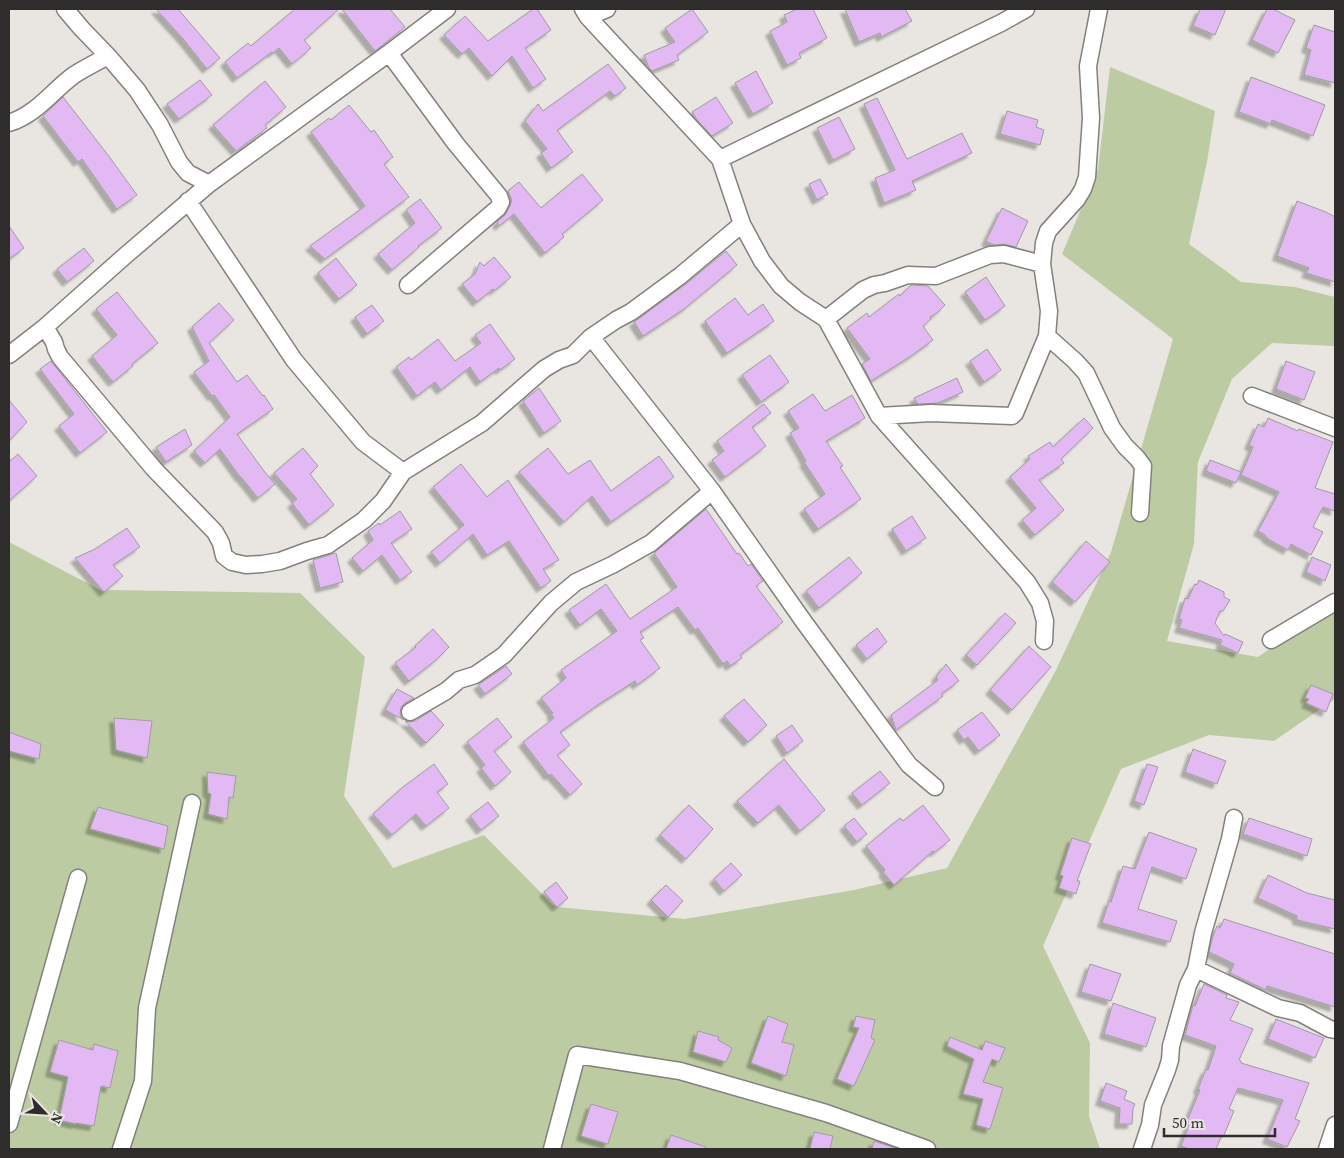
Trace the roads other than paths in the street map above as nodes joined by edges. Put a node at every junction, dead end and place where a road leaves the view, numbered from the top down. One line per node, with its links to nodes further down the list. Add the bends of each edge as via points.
1 (65, 9): 8 (street)
2 (447, 9): 7 (street)
3 (607, 9): 6 (street)
4 (1026, 9): 10 (street)
5 (1099, 9): 14 (street, via 1088,66 1091,118 1087,177 1077,199 1048,231)
6 (586, 13): 10 (street)
7 (389, 53): 11 (street); 15 (street, via 499,196 500,202 498,208)
8 (108, 56): 9 (street, via 72,76 34,111); 11 (street, via 137,90 179,162 188,173)
9 (9, 124)
10 (720, 160): 13 (street)
11 (209, 184): 12 (street)
12 (188, 201): 17 (street); 24 (street, via 294,360 363,442)
13 (742, 224): 16 (street, via 762,261 781,286); 19 (street, via 680,276)
14 (1042, 264): 16 (street, via 1004,254 990,255 936,276 908,276 874,285); 18 (street, via 1049,311)
15 (408, 285)
16 (826, 319): 22 (street)
17 (45, 327): 20 (street); 24 (street, via 60,357 154,469 215,532 224,556 232,562 246,565 271,563 328,545 364,520 383,501)
18 (1047, 336): 22 (street, via 1012,416 931,413); 26 (street, via 1086,373 1112,428 1143,466)
19 (592, 338): 24 (street, via 574,355 544,369 482,423); 25 (street)
20 (9, 355)
21 (1252, 396): 23 (street)
22 (880, 416): 29 (street, via 1027,582 1040,603 1045,622)
23 (1335, 428)
24 (403, 472)
25 (712, 491): 30 (street, via 651,543 576,582 551,603 504,655 476,675 459,680); 31 (street, via 910,765)
26 (1140, 513)
27 (1335, 602): 28 (street)
28 (1271, 640)
29 (1044, 641)
30 (410, 712)
31 (935, 787)
32 (192, 803): 39 (street, via 147,1008 143,1081)
33 (1234, 818): 35 (street)
34 (78, 878): 37 (street)
35 (1196, 968): 36 (street, via 1278,1008 1300,1013); 42 (street, via 1181,1007 1170,1060 1153,1105)
36 (1335, 1030)
37 (9, 1124)
38 (1335, 1125): 43 (street)
39 (121, 1149)
40 (552, 1149): 41 (street, via 577,1055 680,1071 826,1113)
41 (927, 1149)
42 (1142, 1149)
43 (1327, 1149)

